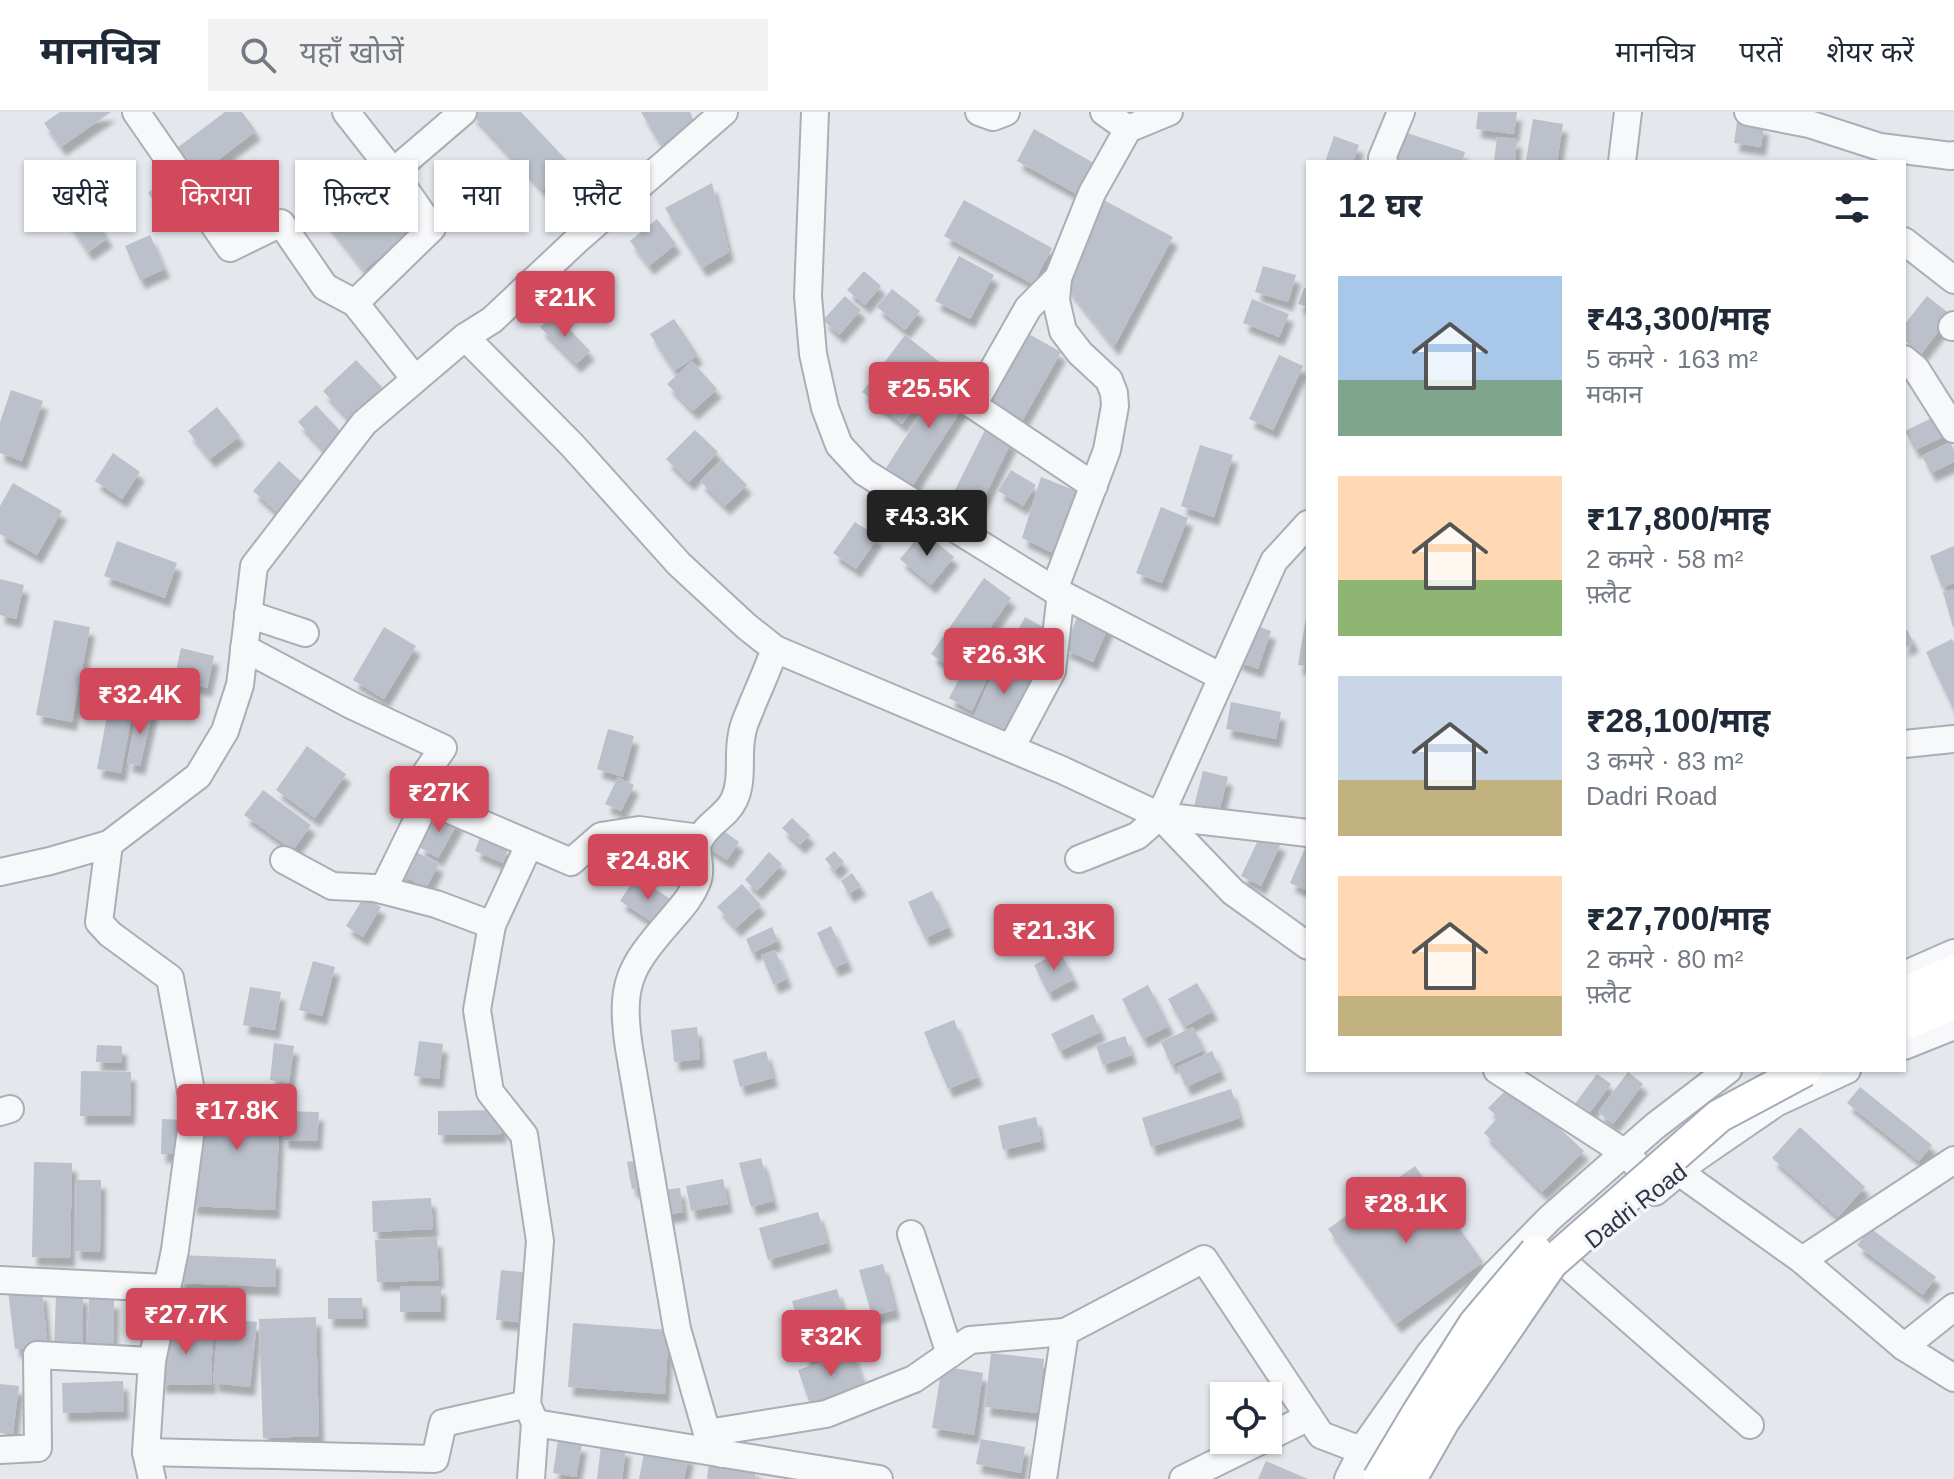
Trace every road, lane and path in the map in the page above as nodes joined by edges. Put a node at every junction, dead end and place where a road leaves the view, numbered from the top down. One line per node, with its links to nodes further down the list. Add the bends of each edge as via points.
1 (136, 112): 23 (street, via 230,248 281,223 325,287)
2 (346, 112): 15 (street)
3 (463, 112): 16 (street)
4 (724, 112): 24 (street, via 492,320)
5 (815, 112): 30 (street, via 808,296 813,354 839,445 864,472)
6 (979, 112): 7 (street, via 993,117)
7 (1006, 112)
8 (1104, 112): 13 (street)
9 (1169, 112): 13 (street)
10 (1401, 112): 17 (street)
11 (1628, 112): 18 (street)
12 (1748, 112): 14 (street, via 1809,124 1880,147)
13 (1128, 129): 21 (street, via 1092,193)
14 (1954, 155)
15 (384, 160)
16 (407, 160)
17 (1383, 160)
18 (1622, 160)
19 (418, 208): 23 (street, via 432,228)
20 (1906, 243): 22 (street)
21 (1058, 278): 28 (street, via 1056,300 1063,331 1109,380 1114,393 1109,438); 28 (street, via 1028,308 973,405)
22 (1954, 280)
23 (355, 303): 26 (street)
24 (465, 337): 26 (street); 34 (street, via 679,564)
25 (1906, 361): 27 (street)
26 (415, 379): 31 (street, via 364,423 254,566)
27 (1954, 429)
28 (1094, 486): 30 (street)
29 (1306, 526): 35 (street, via 1274,561)
30 (1058, 592): 35 (street); 38 (street, via 1052,671)
31 (248, 614): 32 (street); 33 (street)
32 (305, 633)
33 (244, 648): 39 (street, via 443,748 413,792); 43 (street, via 240,685 225,731 198,776)
34 (775, 649): 38 (street); 42 (street, via 742,730 736,797)
35 (1222, 677): 40 (street)
36 (1954, 739): 37 (street)
37 (1906, 744)
38 (1011, 748): 40 (street)
39 (427, 800): 44 (street); 48 (street)
40 (1160, 816): 41 (street); 45 (street, via 1137,836); 50 (street, via 1233,892)
41 (1306, 833)
42 (700, 838): 44 (street, via 639,830 601,836 571,862); 82 (street, via 698,881 642,953 625,1004 677,1329)
43 (109, 844): 47 (street); 71 (street, via 99,922 170,978 194,1107)
44 (529, 845): 49 (street)
45 (1079, 859)
46 (284, 860): 48 (street, via 332,886)
47 (0, 872)
48 (383, 890): 49 (street)
49 (492, 925): 78 (street, via 477,1010 490,1092 524,1135 540,1241)
50 (1306, 945)
51 (1954, 953): 53 (street)
52 (1954, 971): 54 (main road)
53 (1906, 974)
54 (1906, 993)
55 (1954, 1003): 56 (main road)
56 (1906, 1023)
57 (1954, 1026): 58 (street)
58 (1906, 1045)
59 (1500, 1072): 64 (street)
60 (1725, 1072): 64 (street, Dadri Road)
61 (1756, 1072): 94 (main road, bridge, via 1681,1120 1539,1250 1475,1324)
62 (1801, 1072): 95 (main road, bridge, via 1719,1116 1551,1263 1443,1421)
63 (1843, 1072): 66 (street, Dadri Road, via 1776,1103)
64 (1625, 1153): 66 (street); 83 (street, Dadri Road, via 1495,1274)
65 (1954, 1160): 68 (street)
66 (1670, 1180): 68 (street); 69 (street, Dadri Road, via 1587,1241)
67 (911, 1234): 75 (street)
68 (1802, 1260): 74 (street)
69 (1567, 1265): 80 (street); 96 (street, Dadri Road, via 1478,1387)
70 (0, 1280): 71 (street)
71 (166, 1288): 76 (street)
72 (1954, 1307): 74 (street)
73 (1065, 1332): 75 (street, via 970,1340); 79 (street, via 1204,1259); 91 (street)
74 (1904, 1347): 77 (street)
75 (950, 1354): 82 (street, via 914,1379 826,1414)
76 (152, 1361): 84 (street, via 37,1355 38,1448); 85 (street)
77 (1954, 1378)
78 (531, 1414): 82 (street); 85 (street, via 443,1423 435,1459); 89 (street)
79 (1309, 1417): 81 (street); 83 (street, via 1321,1435 1355,1448)
80 (1750, 1425)
81 (1282, 1430)
82 (714, 1443): 87 (street)
83 (1365, 1445): 93 (street, Dadri Road)
84 (0, 1450)
85 (146, 1452): 88 (street)
86 (1234, 1454): 92 (street)
87 (771, 1470): 90 (street)
88 (152, 1479)
89 (531, 1479)
90 (879, 1479)
91 (1043, 1479)
92 (1183, 1479)
93 (1348, 1479)
94 (1379, 1479)
95 (1410, 1479)
96 (1426, 1479)

